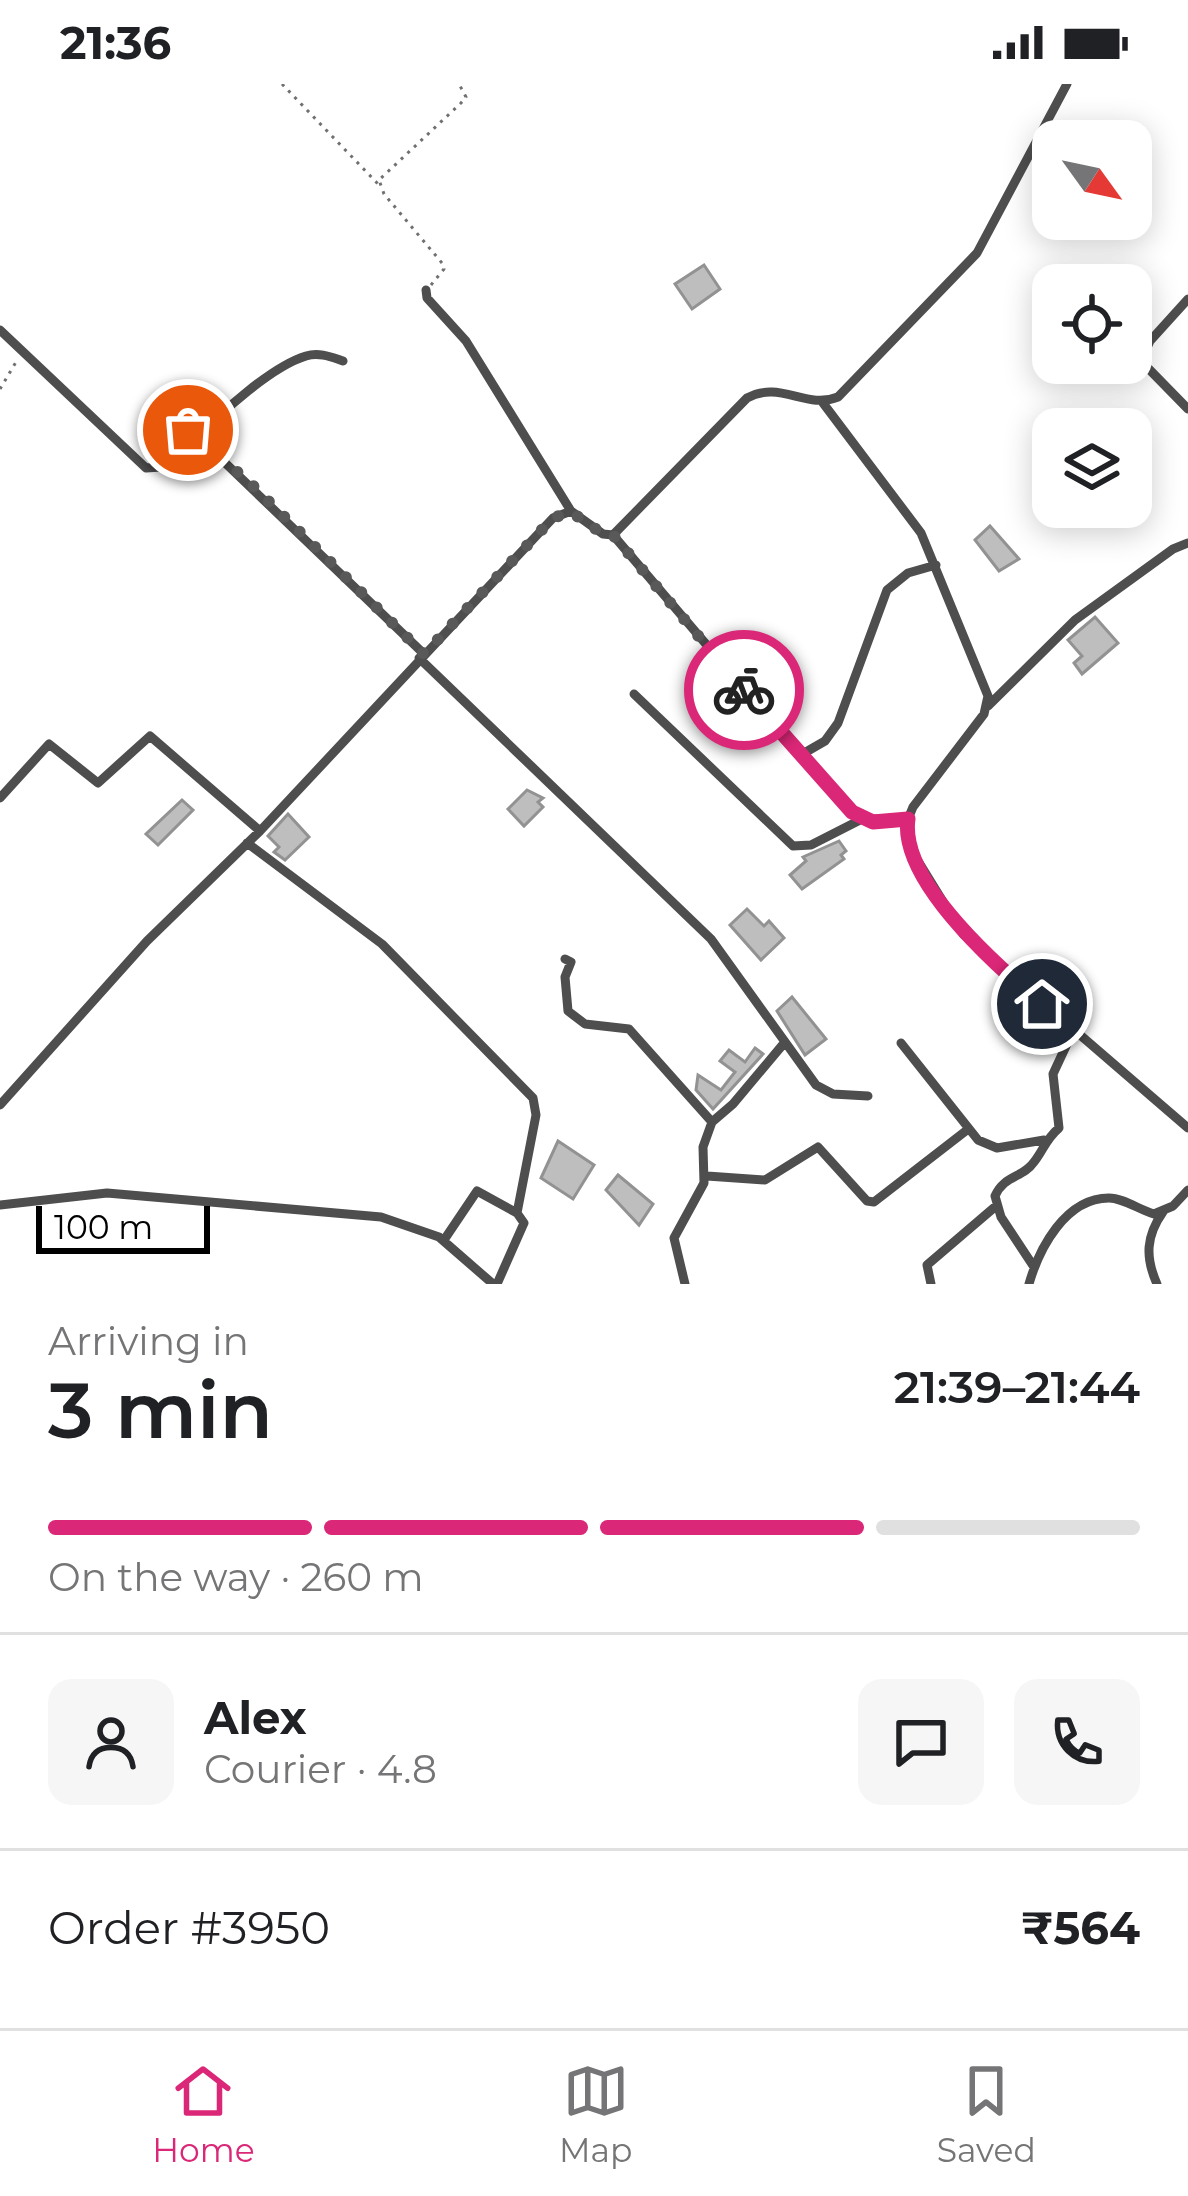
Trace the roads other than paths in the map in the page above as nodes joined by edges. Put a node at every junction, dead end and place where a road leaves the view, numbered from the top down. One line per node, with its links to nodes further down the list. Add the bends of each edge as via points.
1 (1067, 84): 6 (street, via 976,253 847,389)
2 (426, 290): 9 (street)
3 (1188, 299): 7 (street, via 1141,361)
4 (0, 330): 8 (street, via 146,468 160,467 188,430)
5 (344, 361): 8 (street, via 297,360 227,408)
6 (823, 403): 10 (street, via 771,388 747,398); 12 (street, via 909,514)
7 (1188, 409)
8 (199, 438): 13 (street)
9 (571, 512): 10 (street); 13 (street, via 553,518)
10 (613, 535): 16 (street)
11 (1188, 543): 15 (street, via 1076,620)
12 (936, 565): 15 (street); 16 (street, via 887,590 838,723)
13 (422, 656): 20 (street); 24 (street, via 711,939)
14 (634, 694): 18 (street, via 793,846)
15 (988, 706): 19 (street)
16 (799, 756): 18 (street)
17 (0, 798): 20 (street, via 49,744 98,783 150,736)
18 (862, 819): 19 (street)
19 (908, 819): 23 (street, via 908,843 964,934)
20 (260, 831): 21 (street)
21 (248, 843): 27 (street); 37 (street, via 382,944 527,1090 536,1115)
22 (565, 959): 28 (street, via 568,1011 585,1024 629,1029)
23 (1073, 1030): 29 (street); 31 (street, via 1054,1074 1061,1122)
24 (784, 1042): 26 (street, via 824,1091); 28 (street)
25 (901, 1043): 30 (street)
26 (868, 1096)
27 (0, 1105)
28 (712, 1122): 32 (street, via 703,1147)
29 (1188, 1128)
30 (967, 1130): 31 (street, via 997,1148); 32 (street, via 874,1202 818,1147 765,1180)
31 (1046, 1139): 35 (street, via 1034,1163 999,1187)
32 (706, 1176): 41 (street, via 676,1228)
33 (1188, 1190): 36 (street)
34 (0, 1205): 38 (street, via 137,1194 364,1214)
35 (996, 1206): 39 (street); 42 (street, via 927,1265)
36 (1163, 1212): 39 (street, via 1097,1200 1054,1230); 44 (street, via 1148,1248)
37 (517, 1213): 38 (street, via 477,1191); 40 (street, via 522,1230)
38 (444, 1240): 40 (street)
39 (1034, 1267): 43 (street)
40 (495, 1284)
41 (685, 1284)
42 (931, 1284)
43 (1029, 1284)
44 (1157, 1284)

